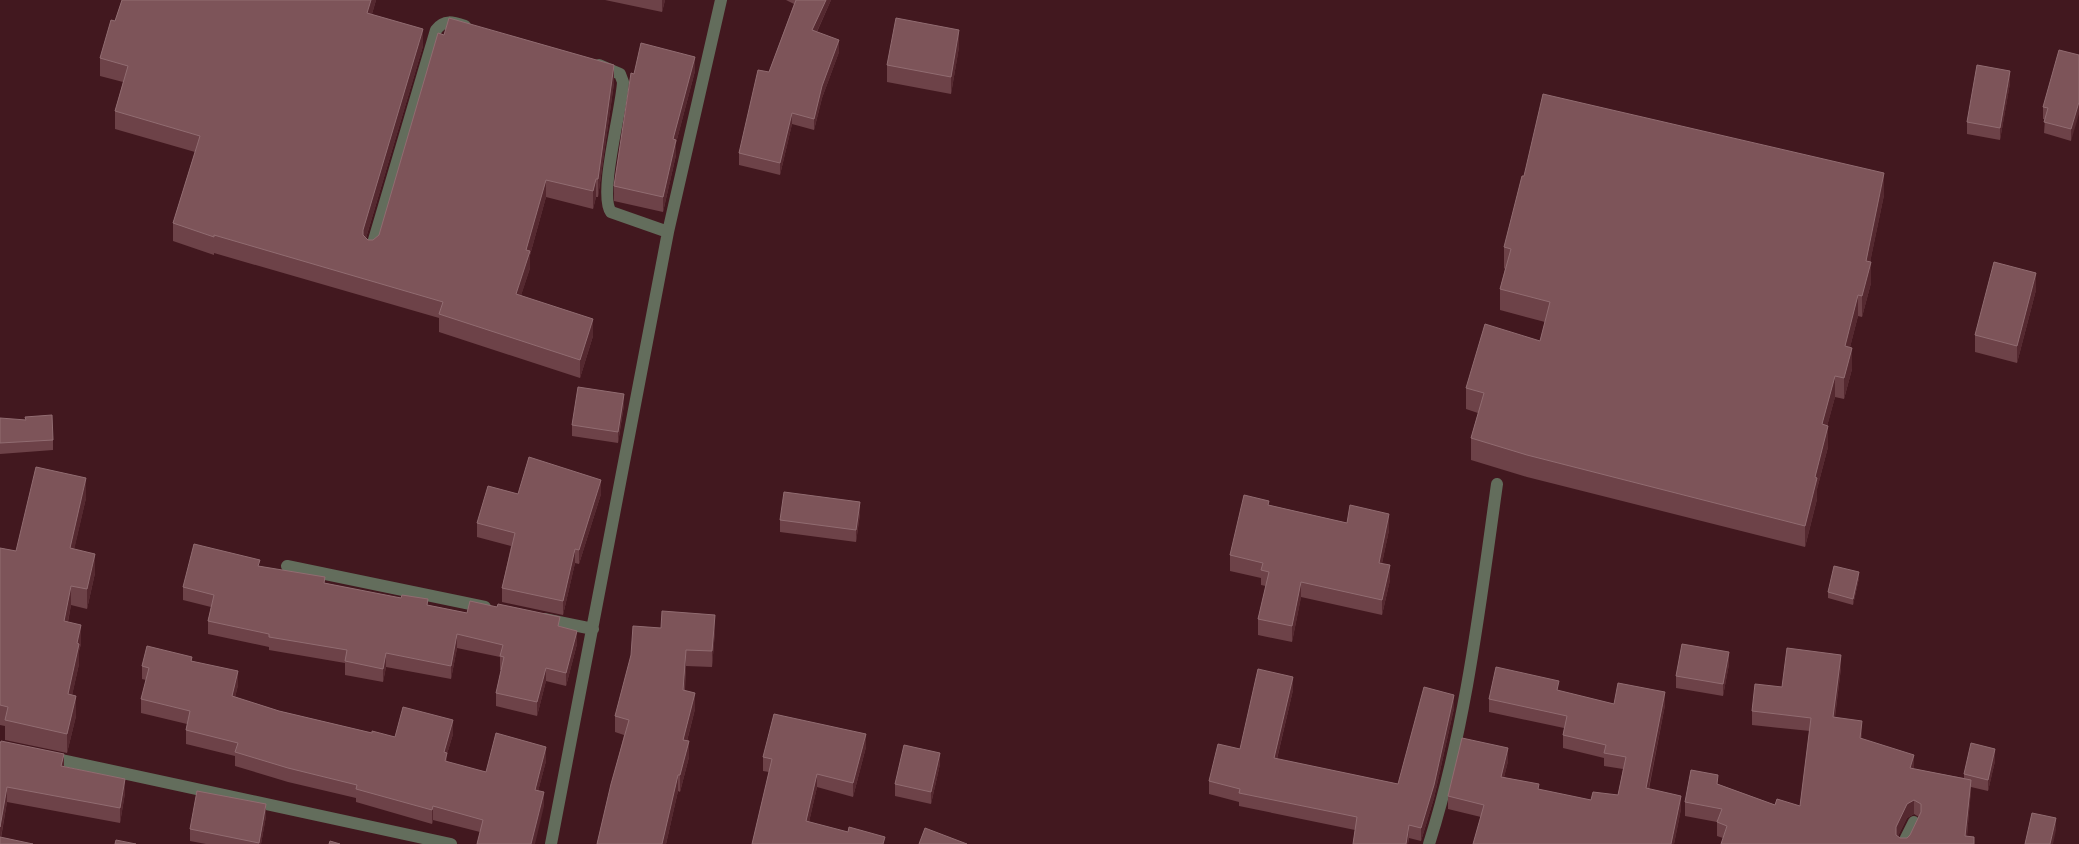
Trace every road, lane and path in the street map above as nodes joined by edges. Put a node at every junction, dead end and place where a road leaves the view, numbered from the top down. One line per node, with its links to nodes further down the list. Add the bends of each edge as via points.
1 (721, 0): 4 (street)
2 (481, 30): 5 (street, via 448,22 436,30)
3 (582, 60): 4 (street, via 610,68 623,78 606,196 608,208 611,212)
4 (668, 232): 10 (street)
5 (371, 250)
6 (1497, 484): 15 (street, via 1462,715 1445,793)
7 (287, 566): 8 (street)
8 (497, 609)
9 (536, 617): 10 (street)
10 (593, 629): 14 (street)
11 (38, 755): 13 (street)
12 (1914, 822): 16 (street)
13 (451, 844)
14 (551, 844)
15 (1429, 844)
16 (1903, 844)

